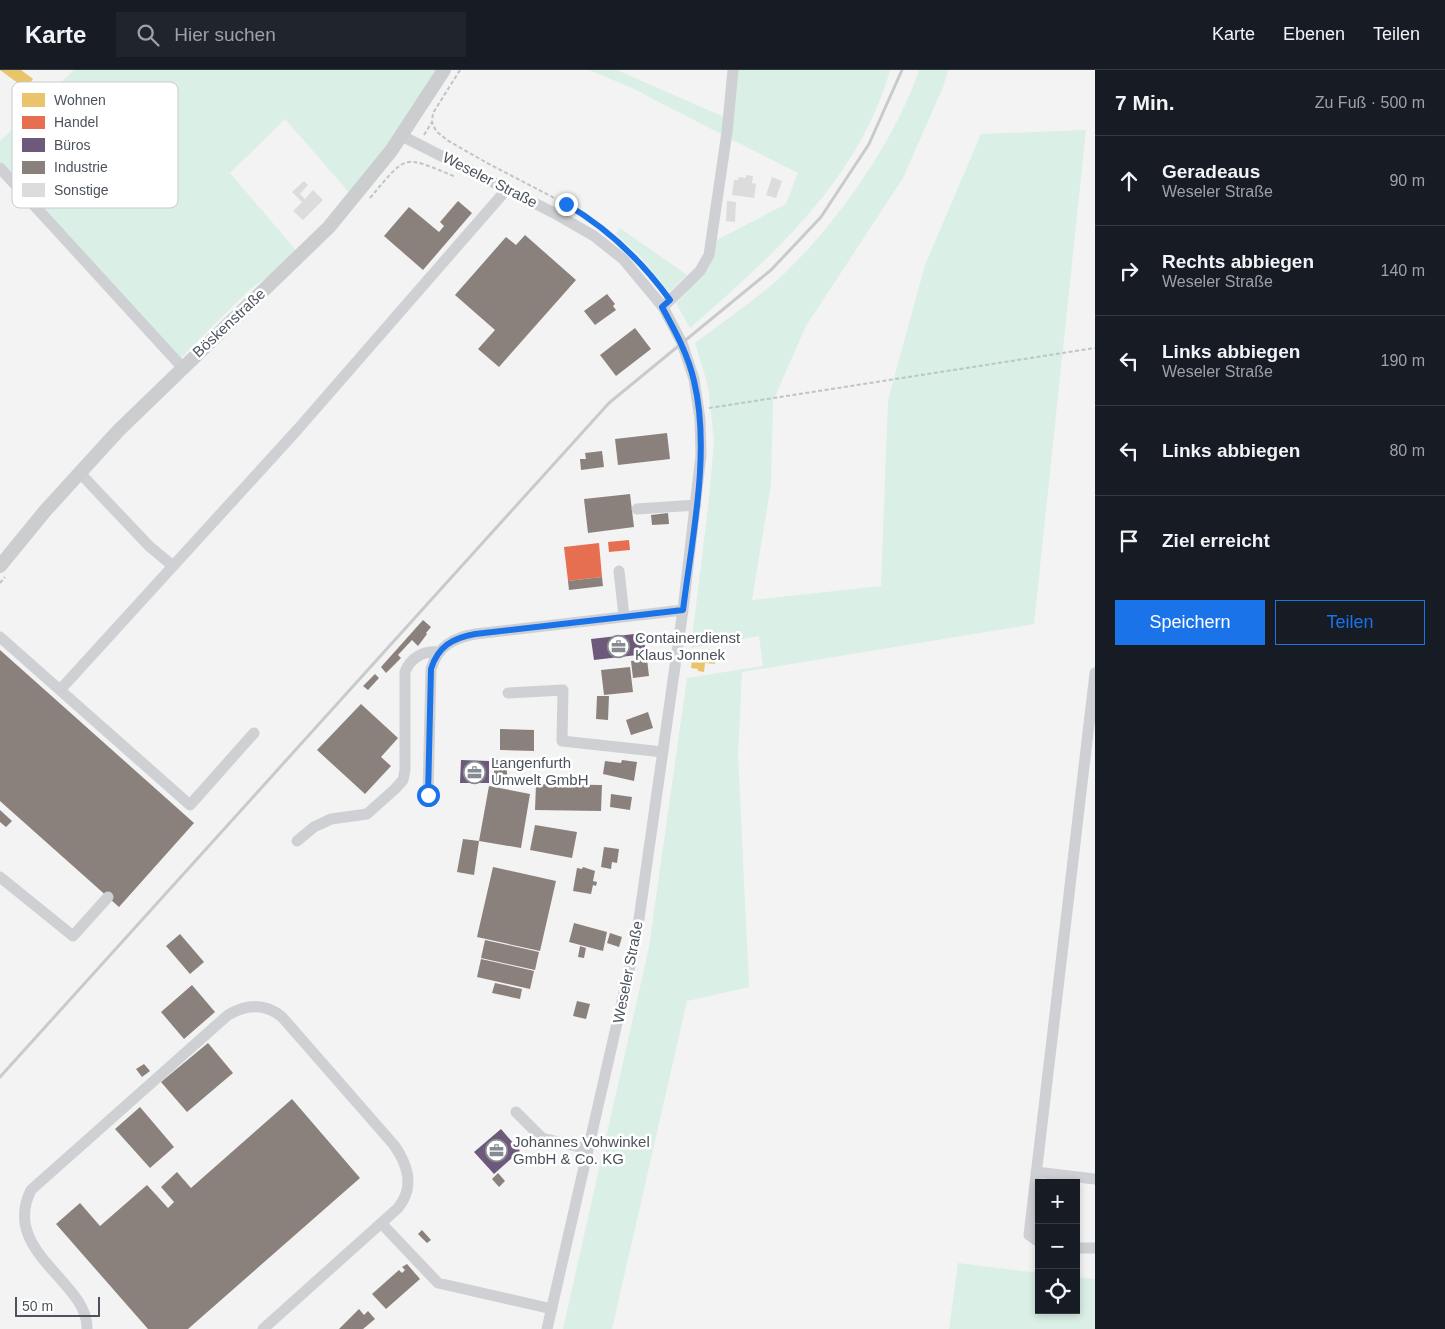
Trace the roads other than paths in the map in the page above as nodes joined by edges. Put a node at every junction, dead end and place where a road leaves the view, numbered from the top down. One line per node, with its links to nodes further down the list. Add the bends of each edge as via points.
1 (444, 70): 3 (main road, Böskenstraße)
2 (733, 70): 8 (street, via 728,132 709,255 700,271)
3 (402, 136): 6 (street, Weseler Straße); 9 (main road, Böskenstraße, via 329,227)
4 (0, 168): 5 (street)
5 (12, 181)
6 (507, 189): 8 (street, Weseler Straße, via 610,247); 13 (street, via 298,429)
7 (37, 208): 9 (street)
8 (662, 307): 11 (street, Weseler Straße, via 682,343 698,397 701,436)
9 (182, 367): 10 (main road, Böskenstraße)
10 (79, 472): 13 (street, via 149,546); 15 (main road, Böskenstraße)
11 (696, 505): 12 (street); 16 (street, Weseler Straße)
12 (637, 509)
13 (173, 566): 21 (street)
14 (619, 570): 17 (street)
15 (3, 571)
16 (683, 610): 17 (street); 24 (street, Weseler Straße)
17 (624, 616): 19 (street, via 465,636 450,642)
18 (0, 637): 21 (street)
19 (439, 652): 25 (street, via 431,669); 26 (street, via 429,651 417,656 405,672 403,780 368,814 331,820 314,827)
20 (1095, 680): 31 (street)
21 (60, 690): 23 (street, via 186,809)
22 (508, 693): 24 (street, via 563,690 562,741)
23 (254, 733)
24 (663, 752): 30 (street, Weseler Straße, via 636,940)
25 (428, 795)
26 (296, 841)
27 (0, 877): 28 (street, via 73,936)
28 (108, 897)
29 (516, 1112): 30 (street, via 542,1138)
30 (588, 1150): 37 (street, Weseler Straße)
31 (1036, 1172): 32 (street); 34 (street, via 1029,1235)
32 (1095, 1179)
33 (382, 1224): 37 (street, via 438,1283); 38 (street, via 407,1194 404,1159 282,1017 273,1009 264,1007 238,1009 205,1034 24,1199 18,1222 21,1236 29,1250 84,1312); 39 (street)
34 (1035, 1239)
35 (1080, 1248): 36 (street)
36 (1095, 1248)
37 (552, 1309): 40 (street, Weseler Straße)
38 (87, 1329)
39 (263, 1329)
40 (547, 1329)

